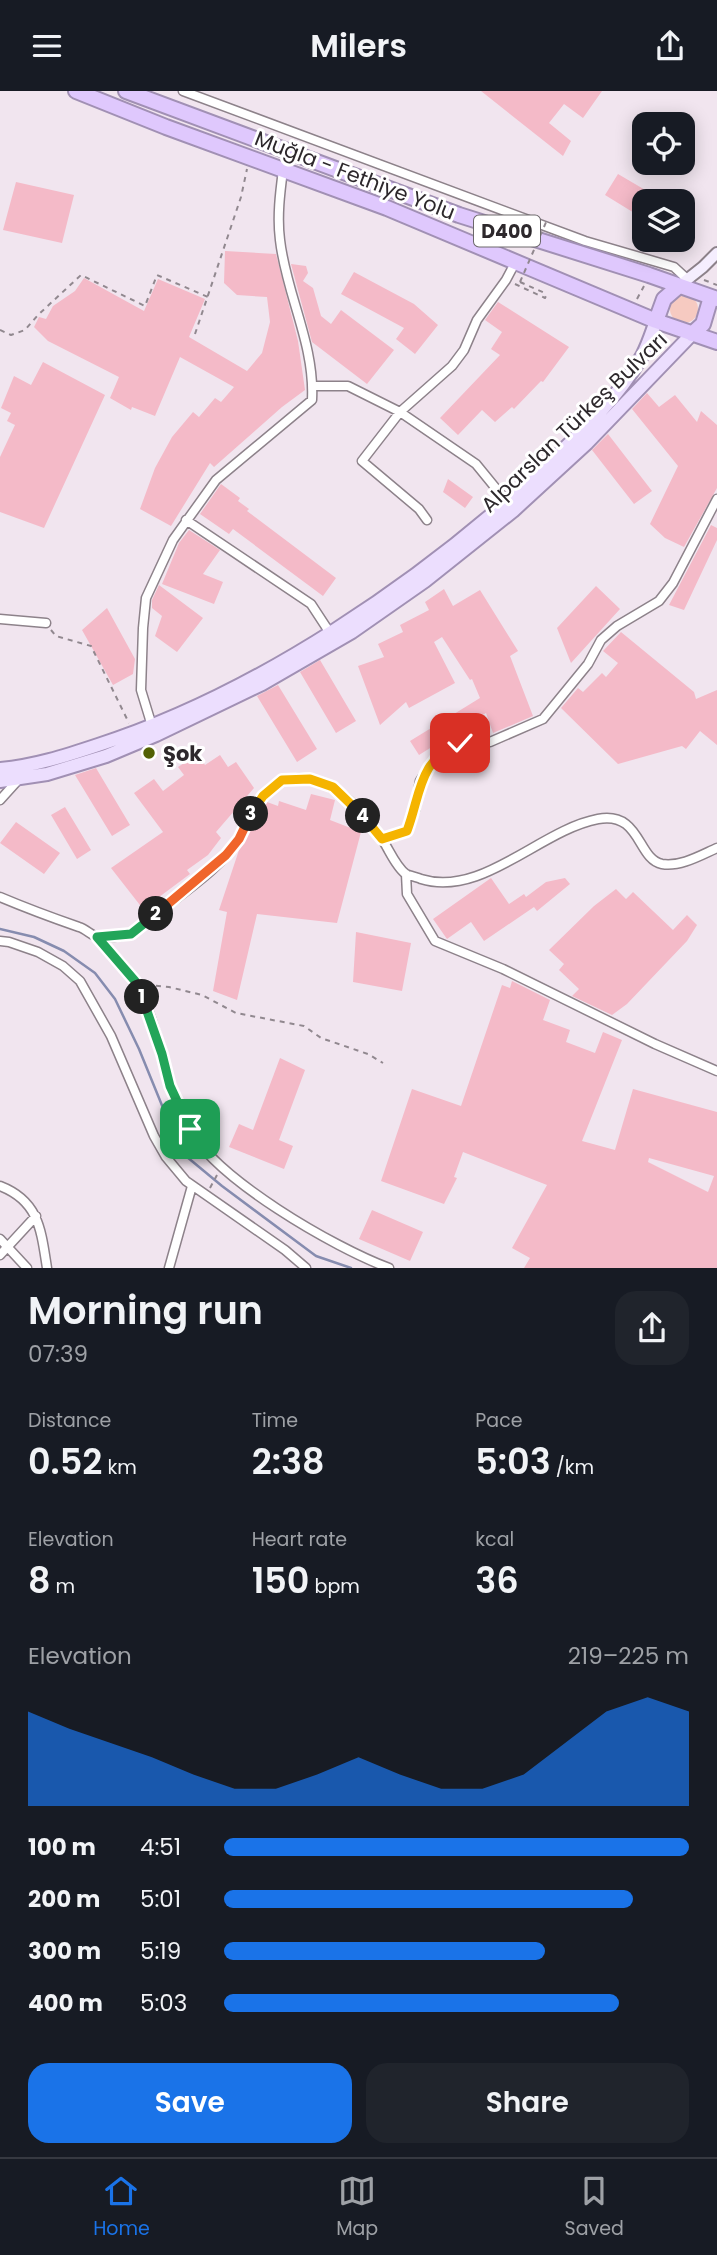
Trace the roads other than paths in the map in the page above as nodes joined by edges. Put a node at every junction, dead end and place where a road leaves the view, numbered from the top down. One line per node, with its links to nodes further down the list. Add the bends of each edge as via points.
1 (76, 91): 4 (highway, Muğla - Fethiye Yolu / D400)
2 (126, 91): 7 (highway, Muğla - Fethiye Yolu / D400, via 459,215 649,275)
3 (183, 91): 7 (street, via 585,241 674,267)
4 (283, 170): 6 (highway, Muğla - Fethiye Yolu / D400, via 455,235); 12 (street, via 280,241 311,365)
5 (717, 253): 7 (street)
6 (515, 263): 9 (highway, Muğla - Fethiye Yolu / D400); 13 (street, via 452,366)
7 (687, 280): 8 (highway, D400); 9 (highway, via 664,299)
8 (716, 293): 10 (highway, via 702,324)
9 (656, 321): 10 (highway, D400); 15 (main road, Alparslan Türkeş Bulvarı, via 632,373 570,443)
10 (692, 334): 11 (highway, D400); 23 (main road, Alparslan Türkeş Bulvarı, via 587,443 513,510 352,632 262,684 156,735 106,756)
11 (717, 342)
12 (312, 386): 13 (street, via 348,386); 16 (street, via 312,400 216,480)
13 (400, 412): 15 (street, via 475,464); 17 (street, via 362,461)
14 (717, 499): 26 (street, via 659,601 601,640 589,664 543,719 489,742 446,748 421,782 407,831)
15 (508, 502): 20 (main road, Alparslan Türkeş Bulvarı)
16 (186, 520): 20 (street, via 311,604); 21 (street, via 146,598 141,690)
17 (427, 520)
18 (0, 619): 19 (street)
19 (46, 623)
20 (330, 633): 21 (main road, Alparslan Türkeş Bulvarı, via 223,693)
21 (152, 726): 22 (main road, Alparslan Türkeş Bulvarı, via 49,761)
22 (0, 769)
23 (19, 779): 24 (main road, Alparslan Türkeş Bulvarı); 25 (street)
24 (0, 781)
25 (0, 800)
26 (382, 839): 28 (street); 30 (street, via 333,787 310,779 282,780 263,796 226,855 201,878 131,934)
27 (717, 848): 28 (street, via 672,864 659,863 629,826 613,818 598,819 454,882)
28 (406, 874): 32 (street, via 407,894 435,941)
29 (0, 897): 30 (street)
30 (97, 937): 43 (street, via 135,981 170,1086 203,1149 221,1168 288,1215 361,1258)
31 (0, 941): 34 (street, via 37,952 80,981 111,1037 160,1147)
32 (717, 1071)
33 (0, 1186): 35 (street, via 17,1193)
34 (192, 1186): 41 (street); 42 (street)
35 (36, 1216): 37 (street); 40 (street)
36 (0, 1239): 37 (street)
37 (8, 1246): 38 (street); 39 (street)
38 (0, 1255)
39 (27, 1268)
40 (47, 1268)
41 (169, 1268)
42 (306, 1268)
43 (389, 1268)

